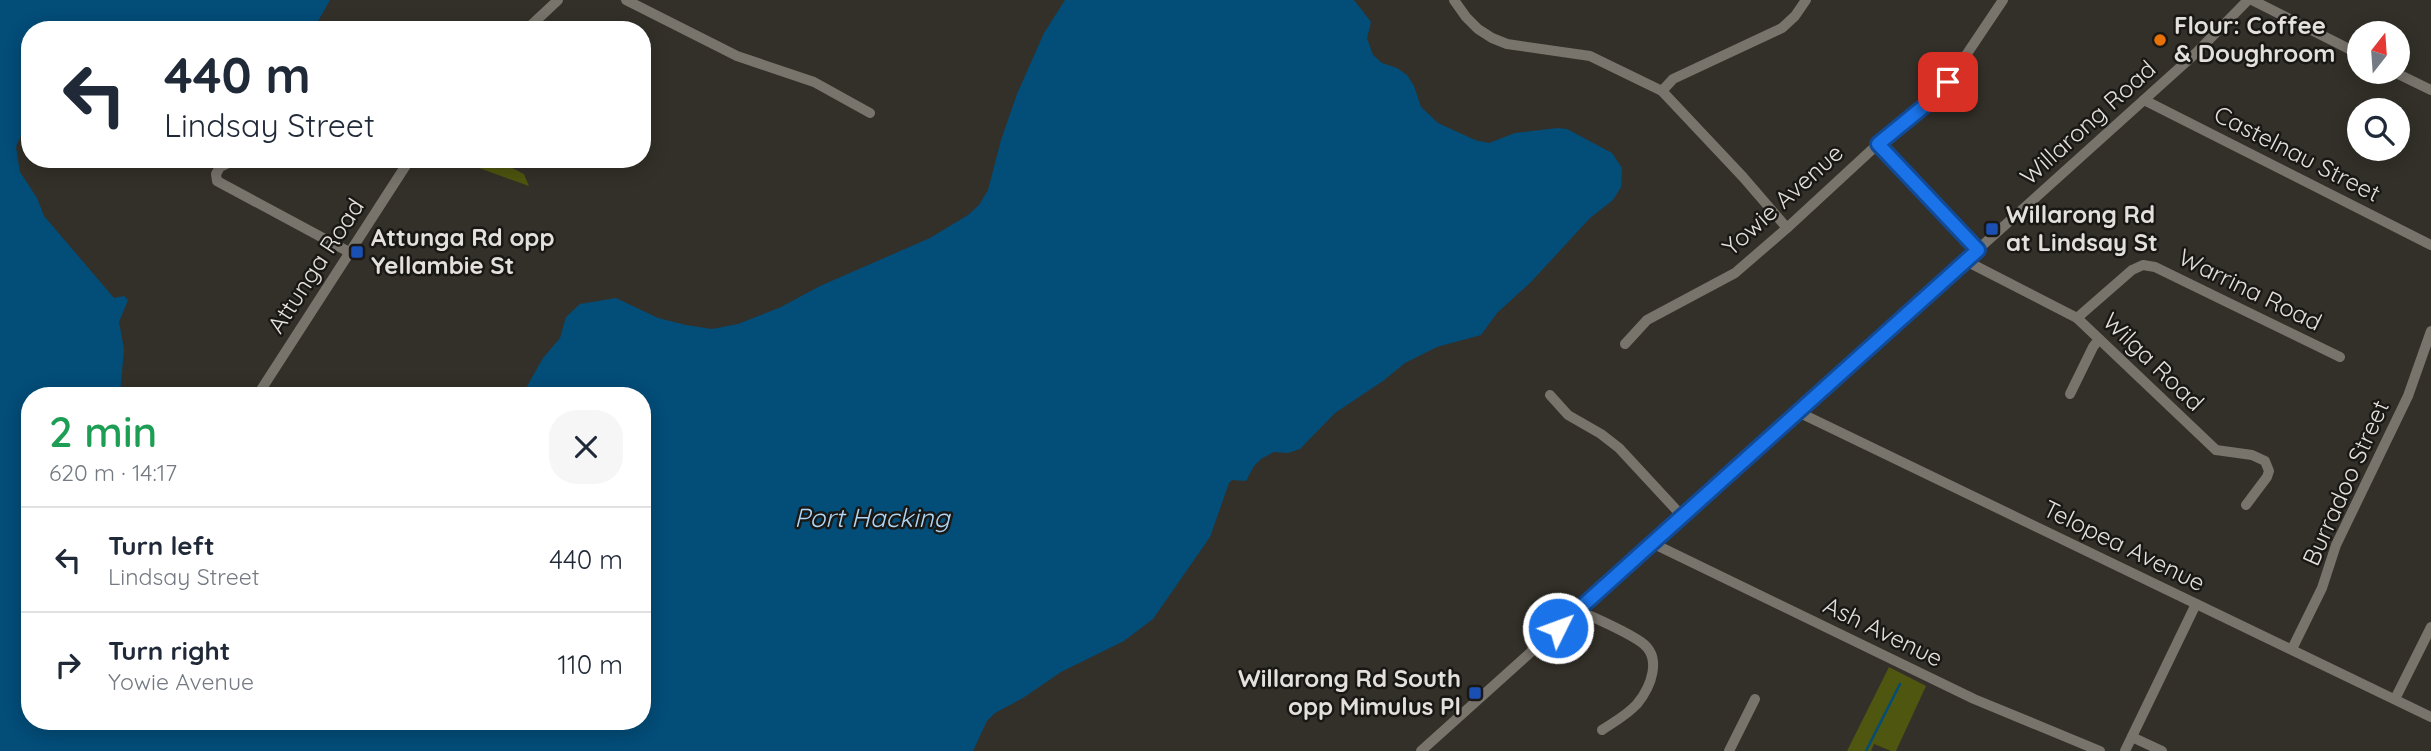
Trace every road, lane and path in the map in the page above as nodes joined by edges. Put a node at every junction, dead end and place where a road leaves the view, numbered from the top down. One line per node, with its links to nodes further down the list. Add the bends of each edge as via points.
1 (558, 0): 7 (street)
2 (626, 0): 13 (street, via 737,56 814,82)
3 (1454, 0): 11 (street, via 1478,29 1492,38 1590,56)
4 (1806, 0): 11 (street, via 1782,29 1673,79)
5 (2003, 0): 14 (street, Yowie Avenue, via 1941,90)
6 (2250, 0): 8 (street); 12 (street, Willarong Road)
7 (536, 21)
8 (2347, 48)
9 (2410, 80): 10 (street)
10 (2431, 90)
11 (1662, 91): 17 (street)
12 (2144, 100): 18 (street, Castelnau Street); 19 (street, Willarong Road)
13 (870, 113)
14 (1878, 144): 17 (street, Yowie Avenue); 19 (street)
15 (219, 168): 20 (street, via 217,181)
16 (404, 168): 20 (street, Attunga Road)
17 (1787, 228): 25 (street, Yowie Avenue, via 1727,278 1647,320)
18 (2431, 245)
19 (1978, 250): 21 (street, Willarong Road)
20 (349, 252): 27 (street, Attunga Road)
21 (1966, 261): 22 (street, Wilga Road); 30 (street, Willarong Road)
22 (2077, 318): 24 (street, Wilga Road); 26 (street, Warrina Road, via 2143,265)
23 (2431, 331): 37 (street, Burradoo Street, via 2408,396)
24 (2099, 339): 28 (street); 31 (street, Wilga Road, via 2210,446 2265,461 2267,477)
25 (1625, 344)
26 (2340, 357)
27 (263, 387)
28 (2070, 394)
29 (1550, 395): 32 (street, via 1568,415 1619,448)
30 (1798, 412): 32 (street, Willarong Road); 34 (street, Telopea Avenue)
31 (2246, 505)
32 (1682, 516): 33 (street, Willarong Road)
33 (1652, 543): 35 (street, Willarong Road); 45 (street, Ash Avenue, via 1974,699)
34 (2196, 604): 37 (street, Telopea Avenue); 42 (street)
35 (1578, 610): 41 (street, via 1642,642 1652,656 1654,670 1637,703); 43 (street, Willarong Road)
36 (2431, 626): 39 (street)
37 (2292, 649): 39 (street, Telopea Avenue)
38 (1755, 699): 44 (street)
39 (2395, 699): 40 (street, Telopea Avenue)
40 (2431, 717)
41 (1602, 730)
42 (2132, 737): 46 (street); 47 (street)
43 (1421, 751)
44 (1729, 751)
45 (2100, 751)
46 (2125, 751)
47 (2162, 751)

